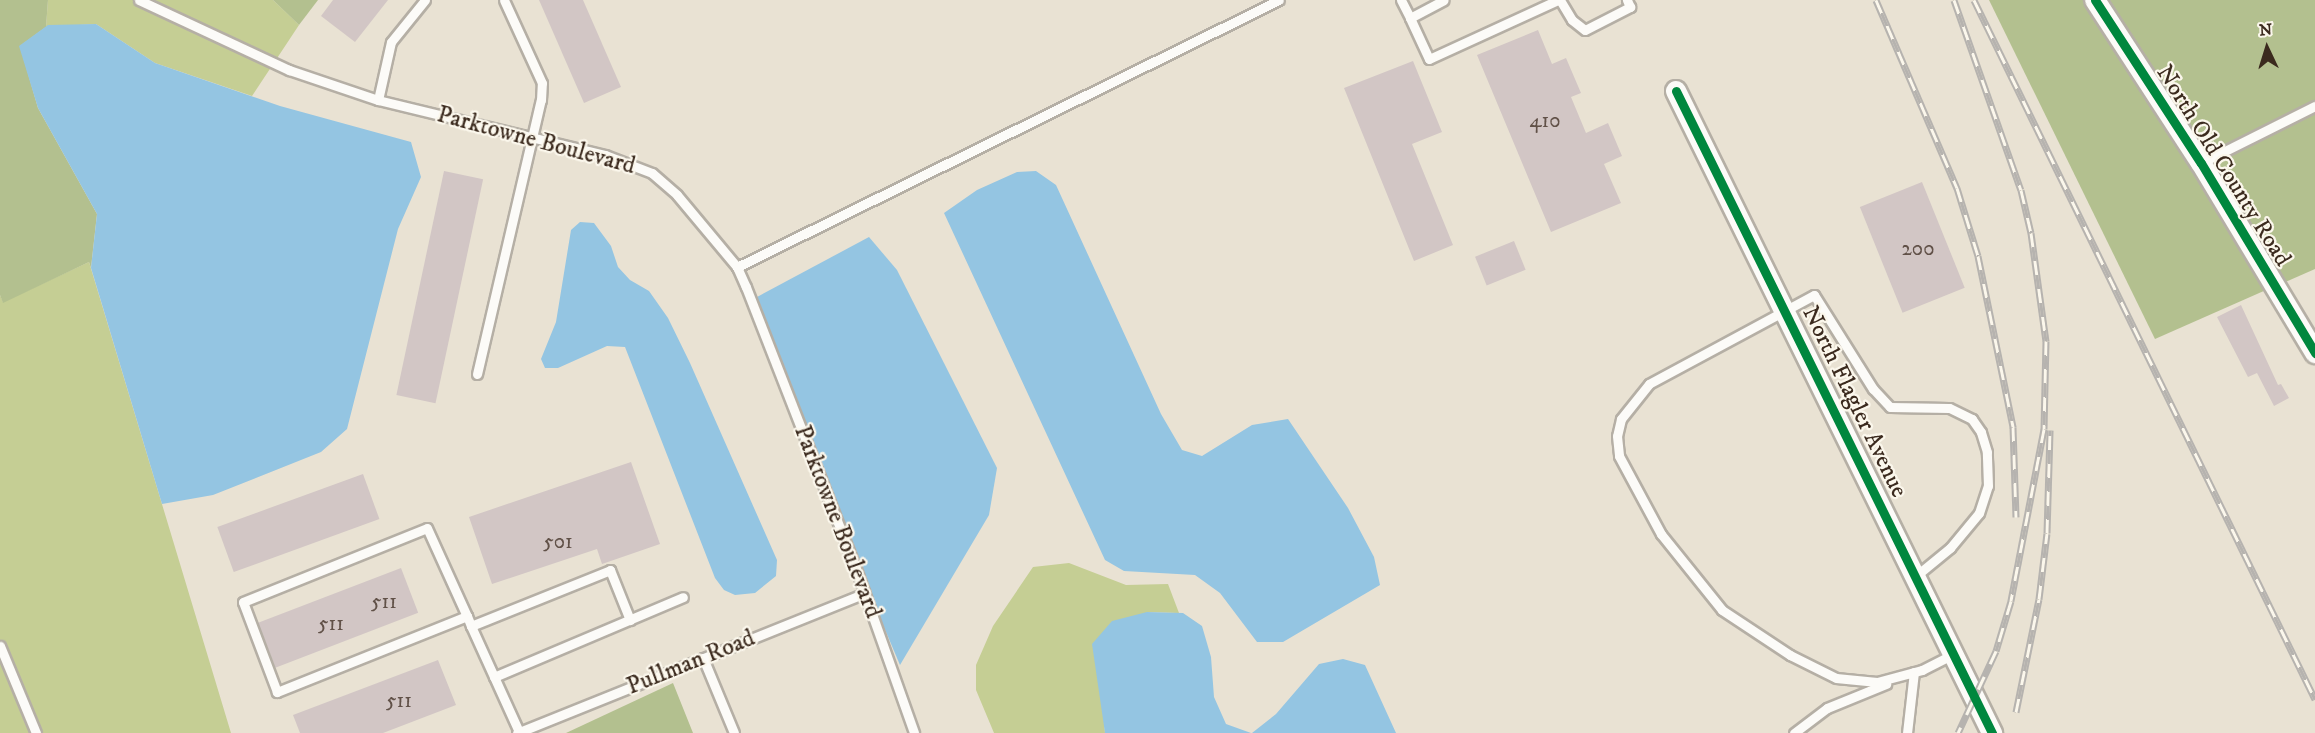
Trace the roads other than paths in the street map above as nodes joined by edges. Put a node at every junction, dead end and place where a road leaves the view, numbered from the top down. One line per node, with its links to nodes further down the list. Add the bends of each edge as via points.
1 (139, 0): 12 (lane, Parktowne Boulevard, via 289,70)
2 (425, 0): 12 (lane, via 391,42)
3 (504, 0): 14 (lane, via 542,83)
4 (1279, 0): 16 (lane)
5 (1401, 0): 10 (lane)
6 (1444, 0): 10 (lane)
7 (1559, 0): 9 (lane, via 1572,20 1585,30); 10 (lane, via 1429,59)
8 (2095, 0): 15 (street, North Old County Road)
9 (1629, 3)
10 (1410, 18)
11 (1676, 91): 17 (street, North Flagler Avenue)
12 (378, 100): 14 (lane, Parktowne Boulevard)
13 (2315, 106): 15 (lane)
14 (535, 138): 16 (lane, Parktowne Boulevard, via 605,155 652,173 677,195); 19 (lane)
15 (2202, 163): 18 (street, North Old County Road)
16 (737, 267): 21 (lane, Parktowne Boulevard)
17 (1786, 308): 20 (street, North Flagler Avenue); 20 (lane, via 1814,295 1873,389 1890,407 1948,408 1971,419 1981,432 1987,452 1988,486 1979,513 1950,548); 29 (lane, via 1649,384 1621,419 1617,436 1619,456 1661,534 1722,610 1790,655 1836,678 1877,682)
18 (2313, 344)
19 (477, 374)
20 (1917, 575): 27 (street, North Flagler Avenue)
21 (865, 593): 28 (lane, Pullman Road); 34 (lane, Parktowne Boulevard)
22 (683, 597): 24 (lane)
23 (467, 616): 23 (lane, via 427,528 243,602 277,692); 25 (lane)
24 (630, 620): 25 (lane, via 610,570); 30 (lane)
25 (471, 626): 30 (lane)
26 (0, 646): 31 (lane)
27 (1955, 653): 29 (lane); 37 (street, North Flagler Avenue)
28 (703, 658): 32 (lane, Pullman Road); 33 (lane)
29 (1914, 672): 35 (lane, via 1827,708); 36 (lane)
30 (494, 677): 32 (lane)
31 (36, 733)
32 (518, 733)
33 (734, 733)
34 (914, 733)
35 (1794, 733)
36 (1907, 733)
37 (1992, 733)

